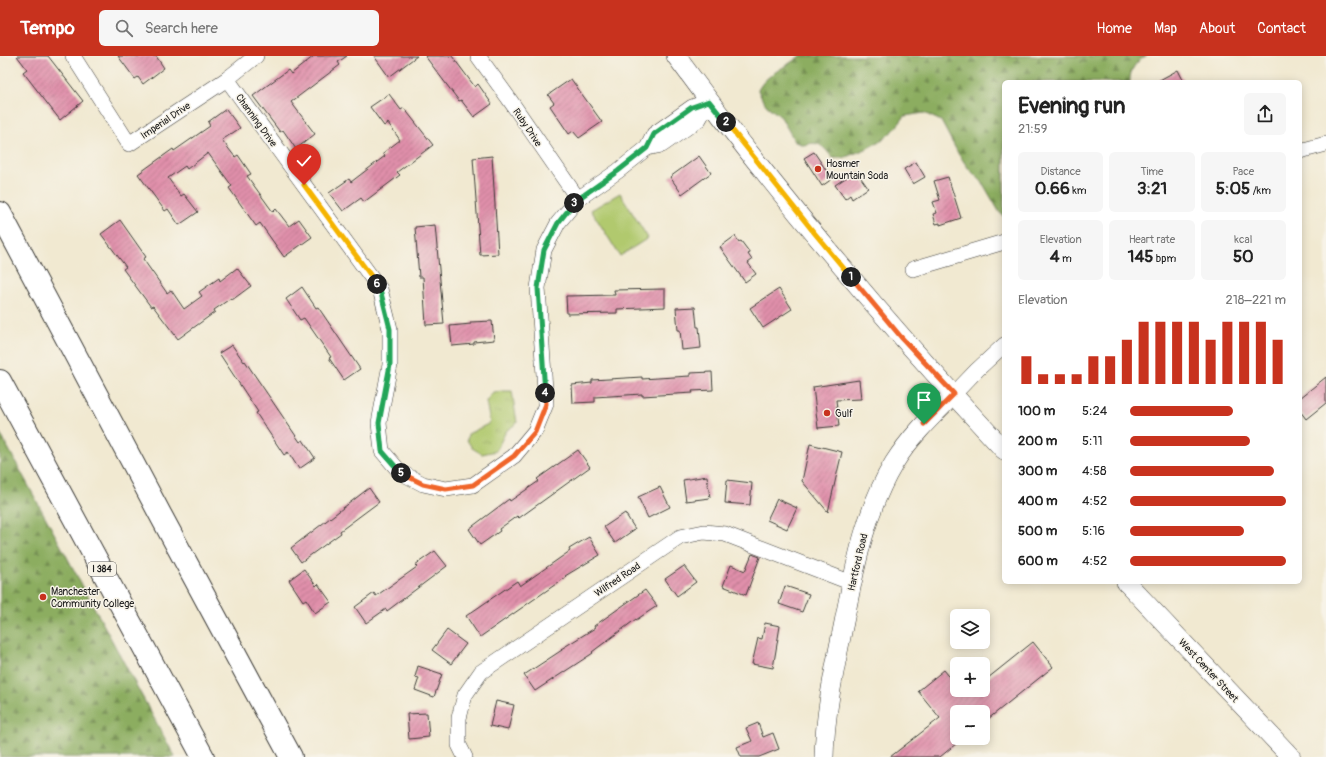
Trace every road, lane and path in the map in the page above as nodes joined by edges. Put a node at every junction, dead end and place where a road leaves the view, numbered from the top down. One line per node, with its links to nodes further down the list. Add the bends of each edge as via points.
1 (73, 56): 5 (street, Imperial Drive, via 130,144)
2 (256, 56): 5 (street)
3 (478, 56): 9 (street, Ruby Drive)
4 (676, 56): 6 (main road)
5 (227, 79): 9 (street, Channing Drive, via 380,289 390,329 390,365 379,423 382,451 400,472 423,484 446,489 473,485 514,456 535,432 546,404 538,288 544,250 558,223)
6 (709, 101): 9 (street, Channing Drive, via 692,107 654,134 647,148); 16 (main road, via 821,242 901,337)
7 (1326, 144): 8 (street)
8 (1302, 150)
9 (578, 199)
10 (0, 213): 17 (highway)
11 (0, 242): 17 (highway, via 44,320)
12 (1002, 243): 13 (street)
13 (914, 269)
14 (1002, 347): 16 (street)
15 (0, 381): 21 (highway, I 384)
16 (954, 394): 18 (main road); 19 (main road, Hartford Road, via 924,424 895,462 878,492 864,532)
17 (110, 420): 22 (highway)
18 (1002, 448)
19 (852, 583): 23 (street, Wilfred Road, via 725,534 704,532 680,537 482,672 465,695 459,718 459,745); 24 (main road, Hartford Road, via 830,691)
20 (1128, 584): 25 (main road, West Center Street)
21 (203, 757)
22 (291, 757)
23 (465, 757)
24 (824, 757)
25 (1291, 757)

